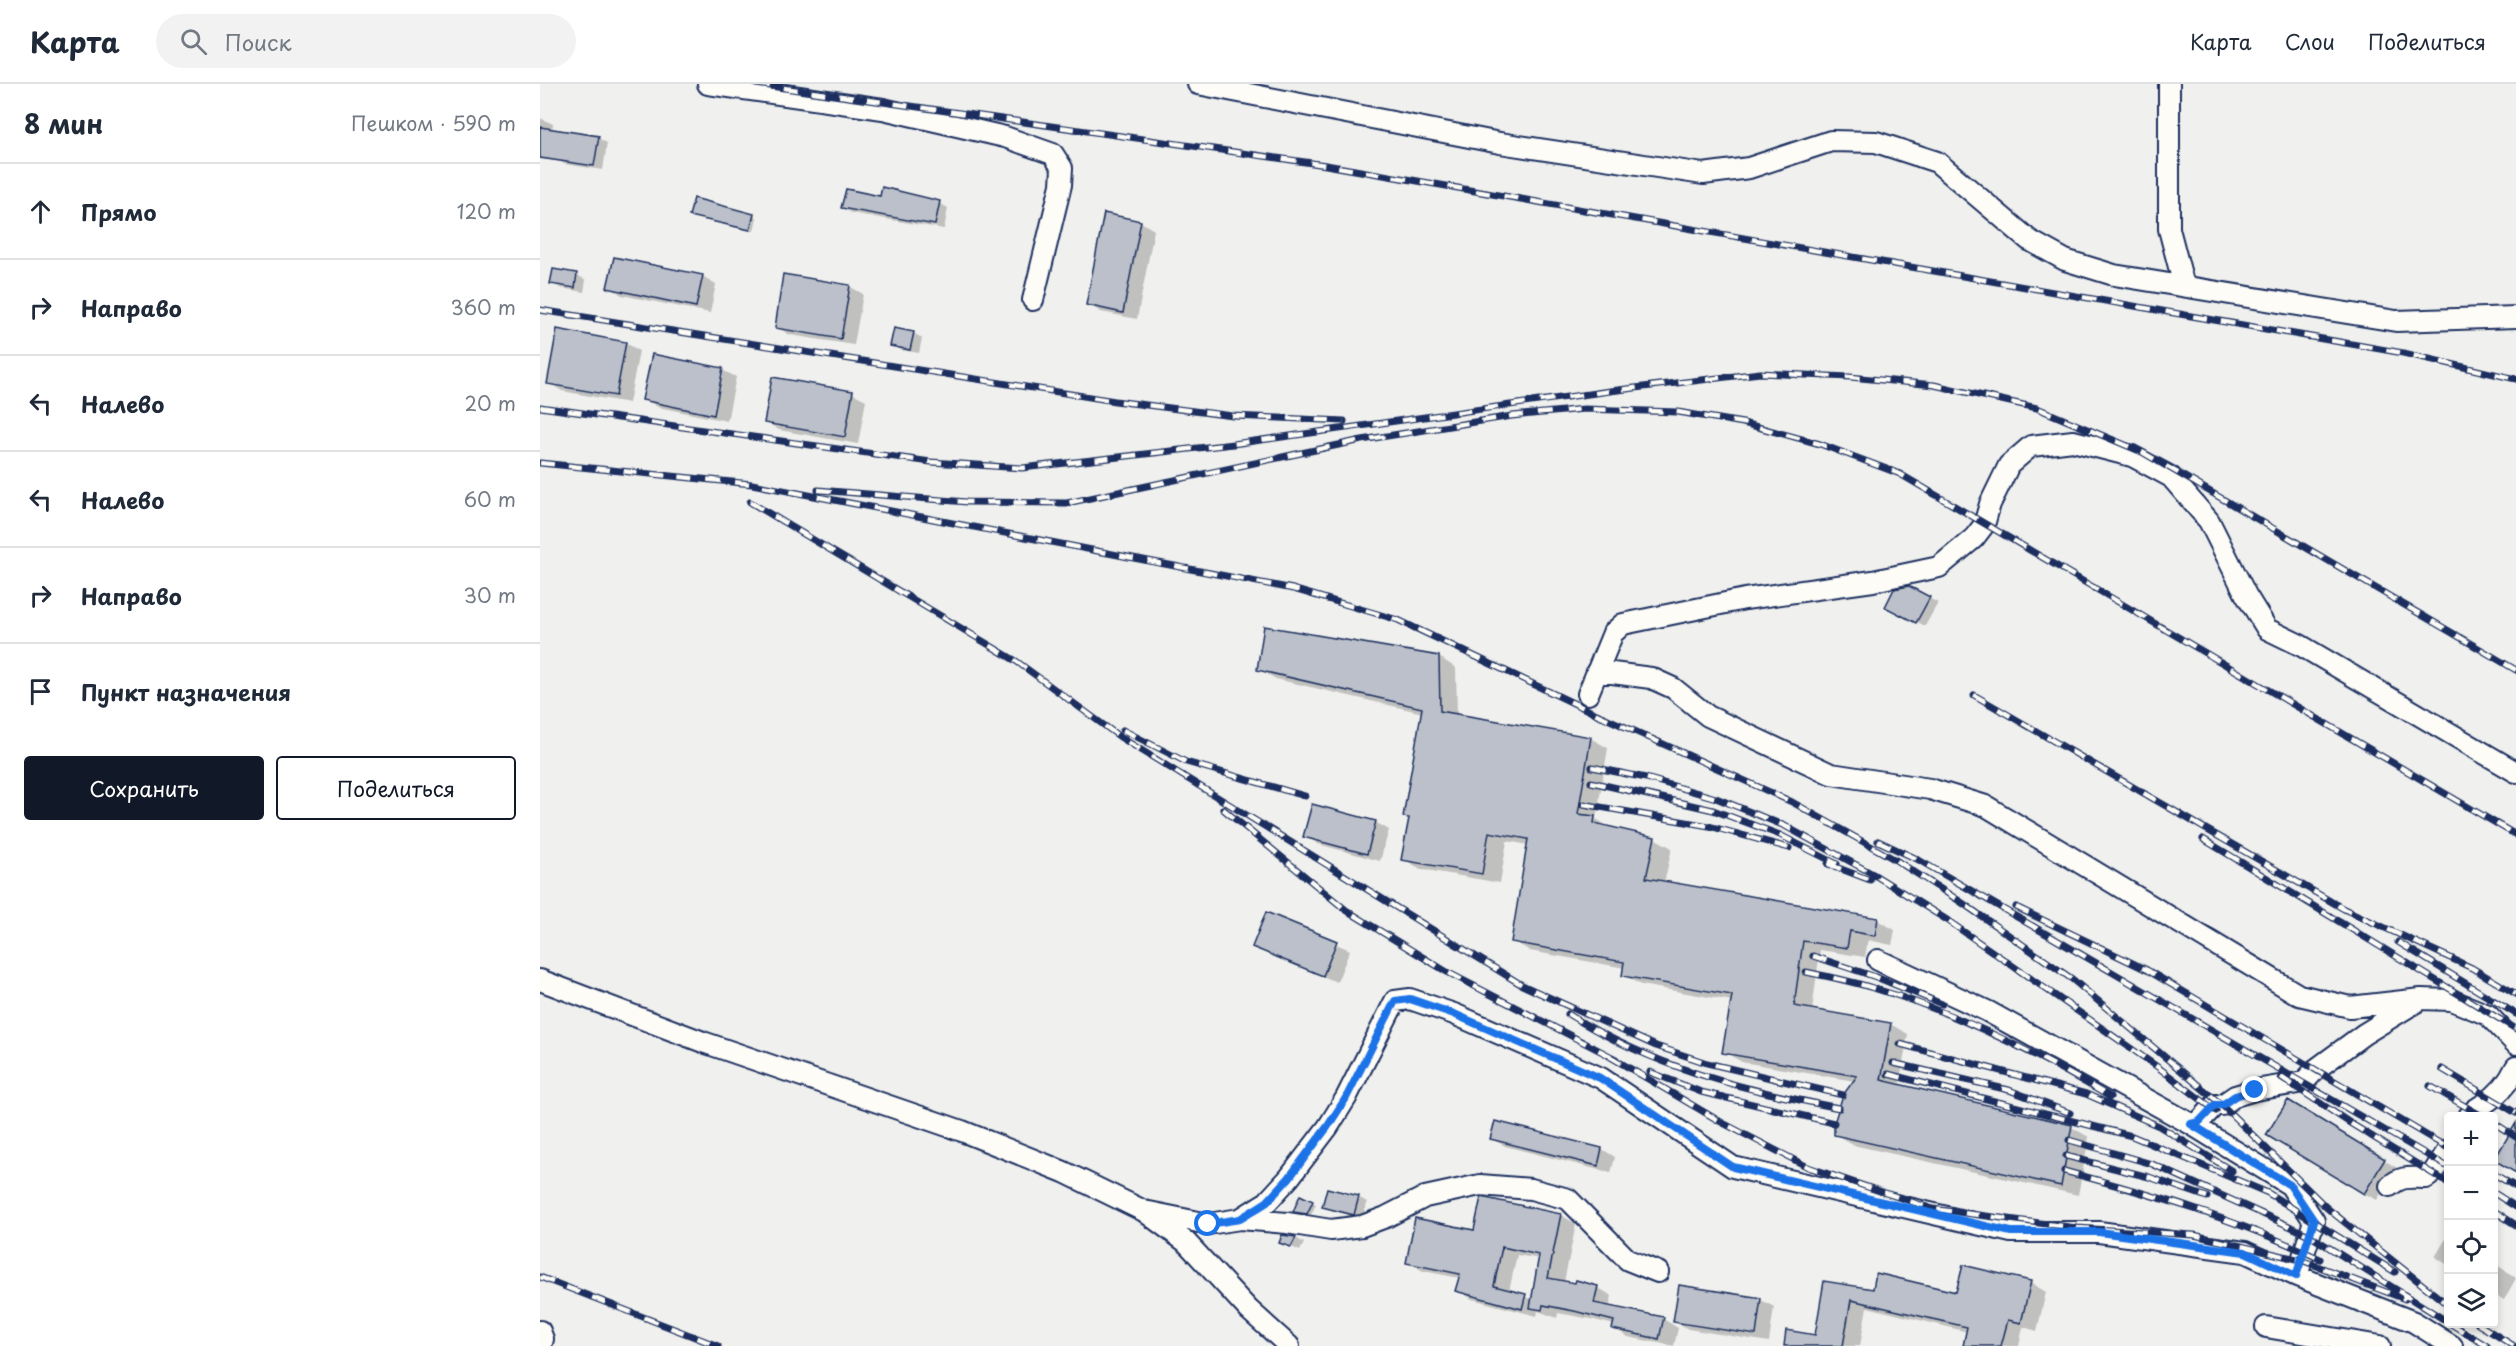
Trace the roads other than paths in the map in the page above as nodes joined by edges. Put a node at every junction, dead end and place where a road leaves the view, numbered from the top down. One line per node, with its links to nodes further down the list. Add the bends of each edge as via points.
1 (708, 84): 5 (street, via 883,109 1005,137 1053,154 1062,168 1061,185)
2 (1198, 84): 4 (street, via 1500,144 1703,174 1749,168 1831,141 1876,142 1937,162 2029,240 2065,260 2114,275)
3 (2169, 84): 4 (street, via 2169,229)
4 (2184, 286): 6 (street, via 2396,321)
5 (1033, 300)
6 (2516, 318)
7 (1597, 671): 8 (street); 9 (street, via 1612,633 1623,624 1939,567 1984,525 2009,465 2031,446 2073,441 2132,456 2171,477 2209,521 2267,629); 12 (street, via 1651,678 1673,688 1708,716 1831,774 1930,789 1986,806 2299,995 2350,1007)
8 (1588, 694)
9 (2516, 772)
10 (1878, 960): 16 (street, via 1988,1011)
11 (540, 980): 19 (street, via 703,1042 962,1131 1064,1172)
12 (2421, 999): 13 (street, via 2451,1000 2488,1015); 16 (street, via 2364,1034 2304,1082 2235,1096 2215,1105 2199,1122)
13 (2516, 1044)
14 (2516, 1067): 15 (street, via 2497,1094)
15 (2471, 1112)
16 (2191, 1124): 22 (street, via 2290,1185 2314,1221)
17 (2444, 1156): 18 (street, via 2426,1178 2409,1176)
18 (2390, 1186)
19 (1144, 1211): 20 (street, via 1208,1224); 26 (street, via 1186,1242 1249,1310)
20 (1240, 1219): 21 (street, via 1331,1230 1362,1226 1425,1197 1469,1187 1531,1189 1568,1199 1628,1260); 22 (street, via 1267,1202 1296,1170 1346,1098 1395,1001 1410,999 1454,1014 1600,1078 1733,1167 2011,1232 2099,1232 2245,1252)
21 (1658, 1272)
22 (2296, 1276): 28 (street, via 2414,1322)
23 (2266, 1327): 27 (street)
24 (540, 1331): 25 (street)
25 (541, 1346)
26 (1289, 1346)
27 (2380, 1346)
28 (2452, 1346)

